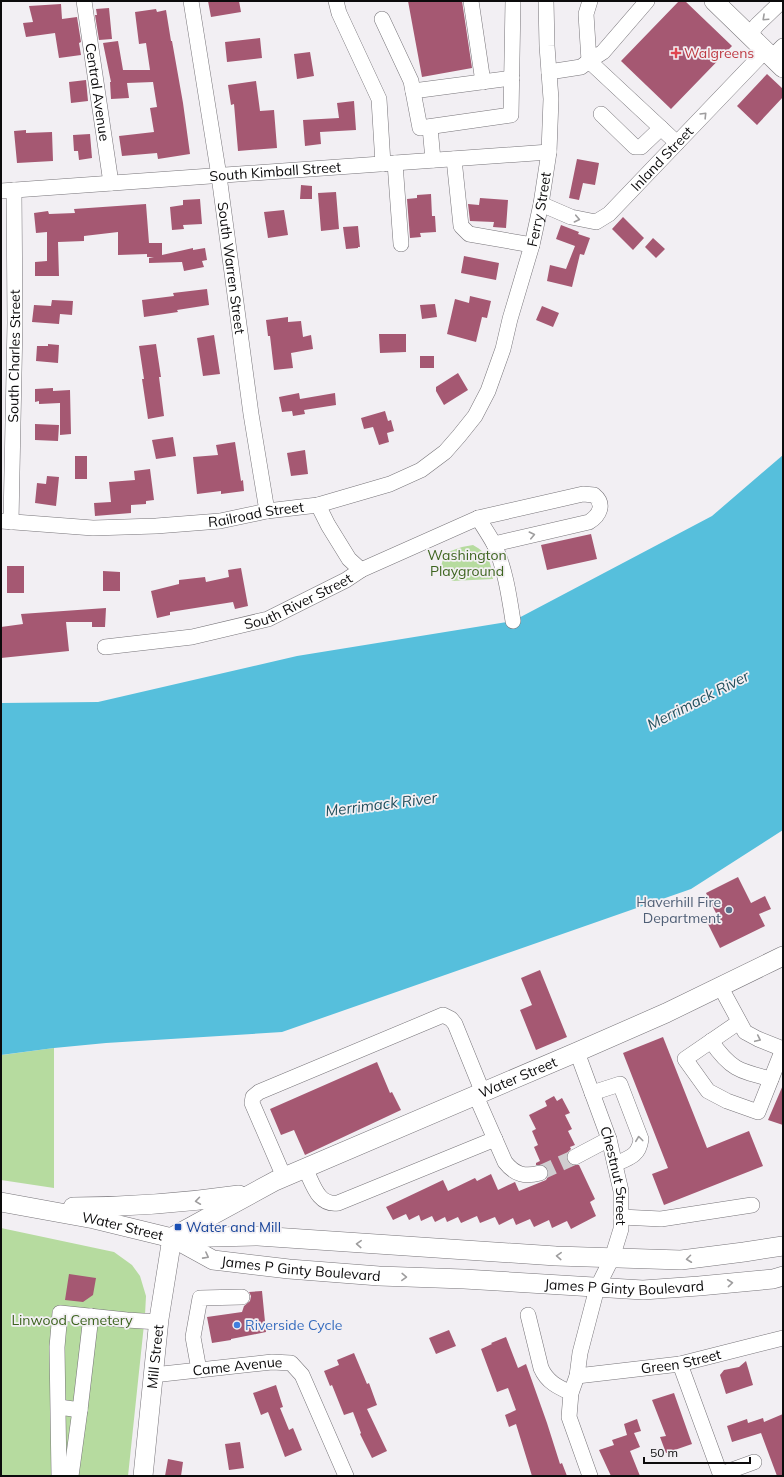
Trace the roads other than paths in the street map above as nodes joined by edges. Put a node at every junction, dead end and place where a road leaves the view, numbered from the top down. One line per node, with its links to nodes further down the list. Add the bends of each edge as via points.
1 (84, 1): 28 (street, Central Avenue)
2 (191, 1): 27 (street, South Warren Street)
3 (336, 1): 26 (street, via 379,99)
4 (471, 1): 17 (street)
5 (513, 1): 16 (street)
6 (546, 1): 15 (street, Ferry Street)
7 (590, 1): 14 (street, via 586,14)
8 (647, 1): 14 (street, via 603,52)
9 (714, 1): 12 (main road)
10 (782, 1): 12 (street, one-way to 12)
11 (382, 19): 18 (street, via 411,81)
12 (749, 35): 13 (main road)
13 (776, 55): 22 (street, Inland Street, one-way to 13)
14 (589, 61): 15 (street, via 581,67); 21 (street)
15 (549, 72): 23 (street, Ferry Street)
16 (512, 78): 17 (street); 20 (street, via 511,115)
17 (483, 82): 18 (street)
18 (413, 91): 20 (street, via 420,128)
19 (601, 114): 21 (street, via 635,146 641,147)
20 (430, 127): 25 (street)
21 (661, 128): 22 (street)
22 (677, 143): 30 (street, Inland Street, one-way to 22, via 570,217 596,222 609,214)
23 (549, 152): 24 (street, South Kimball Street); 30 (street, Ferry Street)
24 (454, 159): 25 (street, South Kimball Street); 32 (street, via 461,226 469,234)
25 (433, 160): 26 (street, South Kimball Street)
26 (389, 163): 27 (street, South Kimball Street); 31 (street)
27 (219, 176): 28 (street, South Kimball Street); 35 (street, South Warren Street, via 251,414)
28 (111, 183): 29 (street, South Kimball Street)
29 (8, 191): 37 (street, South Charles Street, via 15,323)
30 (541, 204): 32 (street, Ferry Street)
31 (401, 244)
32 (532, 245): 33 (street, Ferry Street, via 503,349)
33 (479, 410): 34 (street, Railroad Street, via 445,452 421,470 390,484)
34 (318, 505): 35 (street, Railroad Street); 39 (street, via 349,559)
35 (267, 511): 37 (street, Railroad Street, via 220,521 156,526 93,528)
36 (478, 518): 38 (street); 38 (street, South River Street, one-way to 36, via 589,522 600,512 600,502 594,495 583,494); 39 (street, South River Street)
37 (6, 522)
38 (494, 544): 40 (street, via 506,577)
39 (361, 570): 41 (street, South River Street, via 268,619 192,637)
40 (513, 621)
41 (105, 646)
42 (783, 956): 43 (main road, Water Street)
43 (720, 986): 44 (street); 47 (main road, Water Street)
44 (739, 1022): 45 (street); 46 (street, one-way to 46, via 745,1032)
45 (711, 1041): 48 (street, via 723,1058 733,1066 747,1073); 48 (street, via 685,1059 708,1091 758,1112)
46 (783, 1049): 48 (street)
47 (577, 1052): 49 (street, Chestnut Street); 50 (main road, Water Street)
48 (771, 1079)
49 (592, 1093): 52 (street, Chestnut Street); 54 (street, one-way to 49, via 633,1155 640,1147 640,1139 620,1084)
50 (480, 1094): 51 (street); 55 (main road, Water Street); 57 (street, via 456,1024 443,1015 259,1092 253,1097 252,1104)
51 (495, 1139): 55 (street, via 332,1204 321,1198); 56 (street, via 511,1169 525,1176)
52 (609, 1140): 53 (street); 54 (street, Chestnut Street)
53 (575, 1157)
54 (615, 1164): 62 (street, Chestnut Street, via 621,1191)
55 (305, 1168): 57 (main road, Water Street)
56 (540, 1173)
57 (284, 1177): 58 (main road, Water Street)
58 (251, 1194): 61 (main road, Water Street, one-way to 61, via 158,1205); 63 (main road, Water Street)
59 (1, 1202): 61 (main road, Water Street)
60 (752, 1205): 62 (street, via 661,1220)
61 (31, 1207): 63 (main road, Water Street)
62 (621, 1217): 65 (street, Chestnut Street)
63 (172, 1238): 65 (main road, James P Ginty Boulevard, one-way to 63, via 258,1236); 67 (main road, James P Ginty Boulevard, one-way to 67, via 213,1260 289,1269); 71 (main road, Mill Street)
64 (783, 1246): 65 (main road, James P Ginty Boulevard, one-way to 65, via 681,1260)
65 (612, 1258): 67 (street, Chestnut Street)
66 (783, 1276): 67 (main road, James P Ginty Boulevard, one-way to 66, via 643,1290)
67 (597, 1288): 76 (street, Chestnut Street, via 580,1353)
68 (242, 1297): 74 (street, via 200,1298 193,1337)
69 (528, 1315): 77 (street, via 544,1376)
70 (90, 1316): 71 (street); 78 (street, via 60,1313 57,1347); 79 (street)
71 (158, 1322): 75 (main road, Mill Street)
72 (783, 1338): 73 (street, Green Street)
73 (680, 1364): 76 (street, Green Street); 81 (street)
74 (199, 1370): 75 (street, Came Avenue); 85 (street, Came Avenue, via 272,1362 290,1363 302,1375)
75 (153, 1375): 84 (main road, Mill Street)
76 (577, 1376): 77 (street, Chestnut Street)
77 (571, 1393): 86 (street, Chestnut Street, via 569,1417)
78 (59, 1407): 79 (street); 82 (street)
79 (80, 1410): 83 (street)
80 (754, 1462): 81 (street)
81 (721, 1475)
82 (59, 1476)
83 (71, 1476)
84 (142, 1476)
85 (346, 1476)
86 (590, 1476)

